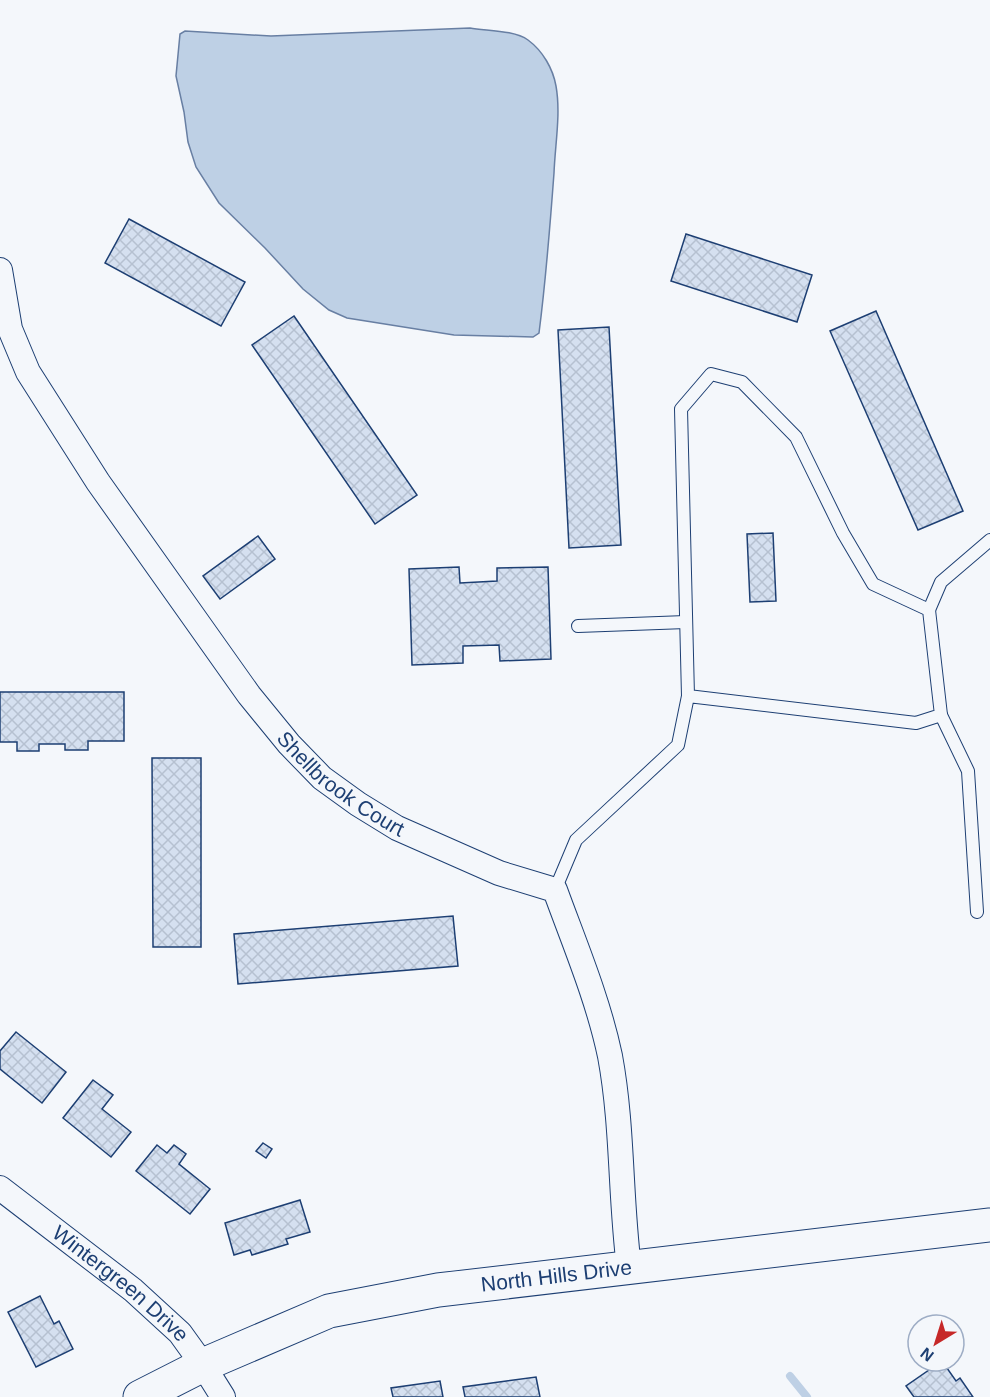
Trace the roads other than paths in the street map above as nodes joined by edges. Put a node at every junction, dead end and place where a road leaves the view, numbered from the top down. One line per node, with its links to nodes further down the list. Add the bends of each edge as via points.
1 (0, 270): 8 (street, Shellbrook Court, via 9,329 28,372 98,482 249,695 289,744 322,778 397,828 499,873)
2 (990, 540): 3 (lane, via 941,582)
3 (928, 610): 4 (lane, via 873,584 796,437 742,382 711,374 681,409); 7 (lane)
4 (686, 622): 5 (lane); 6 (lane)
5 (578, 626)
6 (688, 696): 7 (lane, via 916,723); 8 (lane, via 678,745 576,840)
7 (941, 715): 9 (lane, via 968,771)
8 (555, 890): 12 (street, via 600,1016 610,1057)
9 (977, 912)
10 (0, 1188): 13 (street, Wintergreen Drive, via 133,1290 180,1333)
11 (990, 1225): 12 (main road, North Hills Drive)
12 (629, 1267): 13 (main road, North Hills Drive, via 438,1290 329,1311)
13 (203, 1365): 14 (main road, North Hills Drive); 15 (street, Wintergreen Drive)
14 (140, 1397)
15 (223, 1397)

